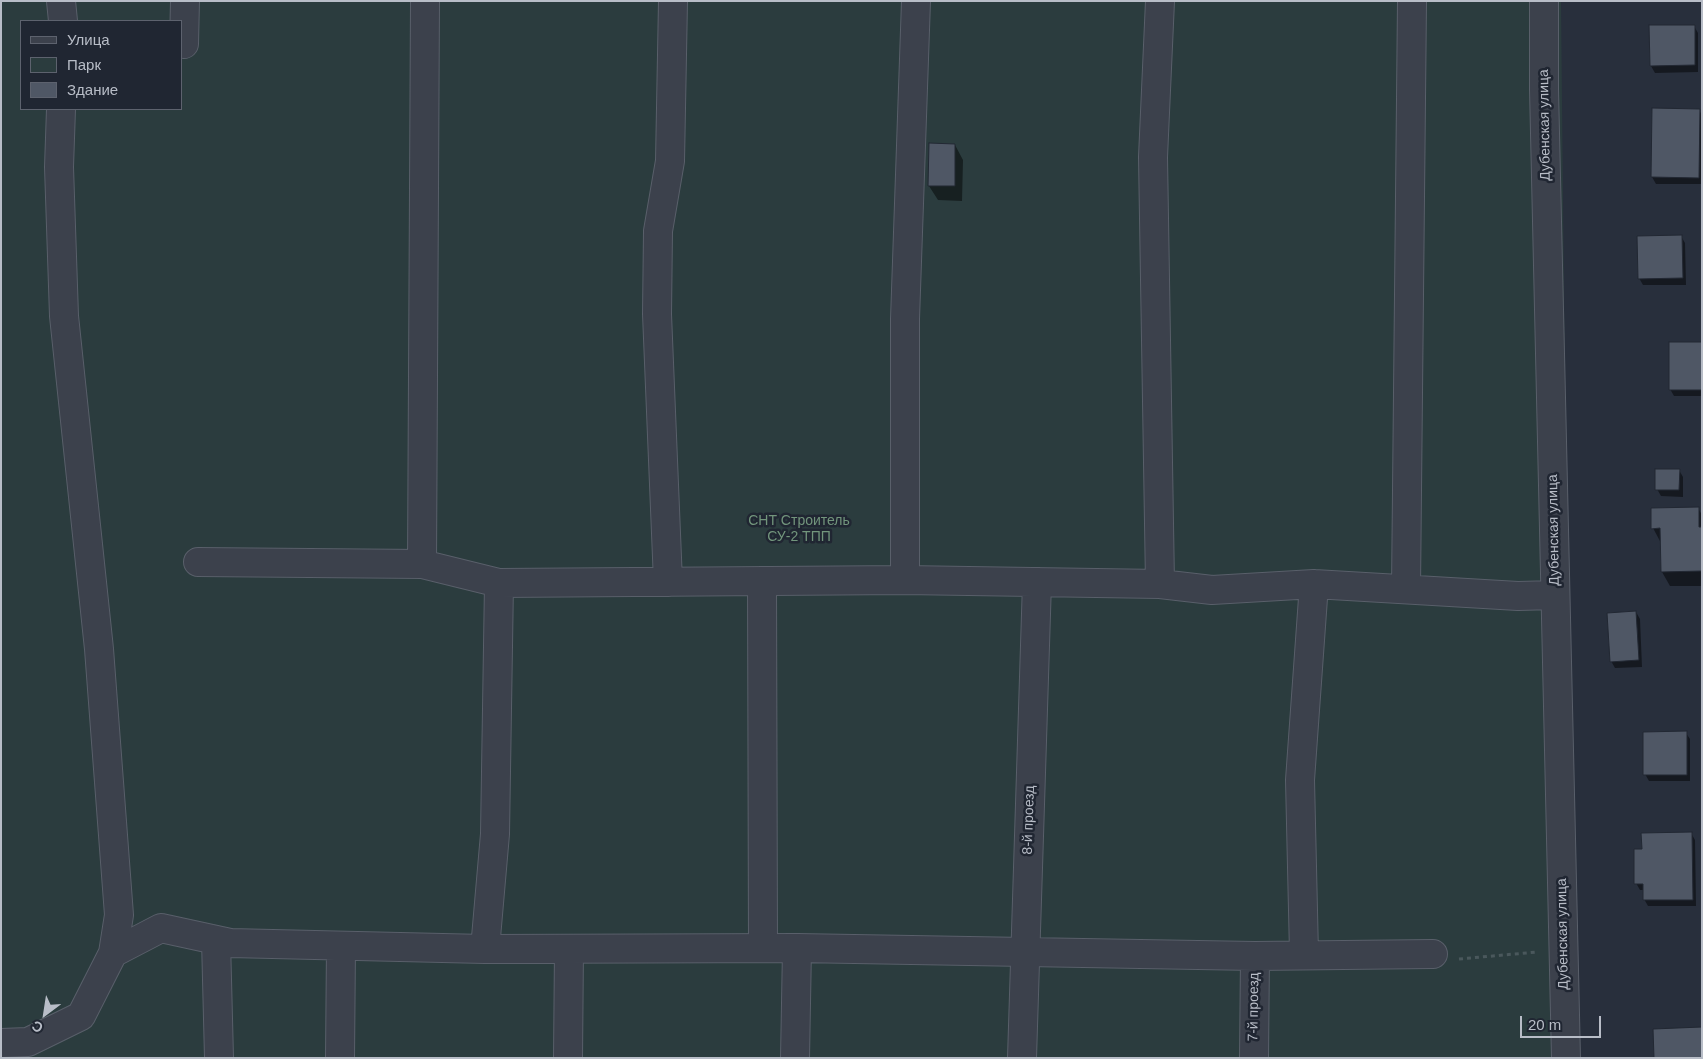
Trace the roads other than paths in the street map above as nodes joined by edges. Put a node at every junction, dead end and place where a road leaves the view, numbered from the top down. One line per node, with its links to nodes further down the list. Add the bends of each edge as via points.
1 (61, 1): 9 (street)
2 (185, 1): 10 (street)
3 (425, 1): 13 (street)
4 (673, 1): 16 (street, via 670,161 658,231 657,314)
5 (916, 1): 14 (street, via 904,319)
6 (1160, 1): 19 (street, via 1153,157)
7 (1412, 1): 21 (street)
8 (1544, 1): 22 (street, Дубенская улица)
9 (63, 20)
10 (184, 44)
11 (61, 110): 30 (street, via 59,167 64,316 99,649 120,915)
12 (198, 562): 13 (street)
13 (422, 564): 18 (street)
14 (905, 580): 15 (street); 17 (street)
15 (762, 581): 16 (street); 25 (street)
16 (668, 582): 18 (street)
17 (1037, 582): 19 (street); 29 (street, 8-й проезд)
18 (499, 583): 27 (street, via 495,834)
19 (1160, 584): 20 (street, via 1212,590)
20 (1314, 584): 21 (street); 31 (street, via 1300,780)
21 (1406, 588): 22 (street, via 1518,596)
22 (1555, 595): 41 (street, Дубенская улица)
23 (216, 940): 24 (street, via 230,944); 30 (street, via 161,928); 35 (street)
24 (341, 946): 27 (street); 36 (street)
25 (763, 948): 26 (street); 28 (street)
26 (797, 948): 29 (street); 38 (street)
27 (485, 949): 28 (street)
28 (569, 949): 37 (street)
29 (1024, 951): 33 (street); 39 (street, 8-й проезд)
30 (113, 953): 34 (street, via 81,1016 28,1042)
31 (1304, 954): 32 (street); 33 (street)
32 (1434, 954)
33 (1255, 956): 40 (street, 7-й проезд)
34 (1, 1043)
35 (220, 1058)
36 (340, 1058)
37 (568, 1058)
38 (795, 1058)
39 (1022, 1058)
40 (1254, 1058)
41 (1566, 1058)

